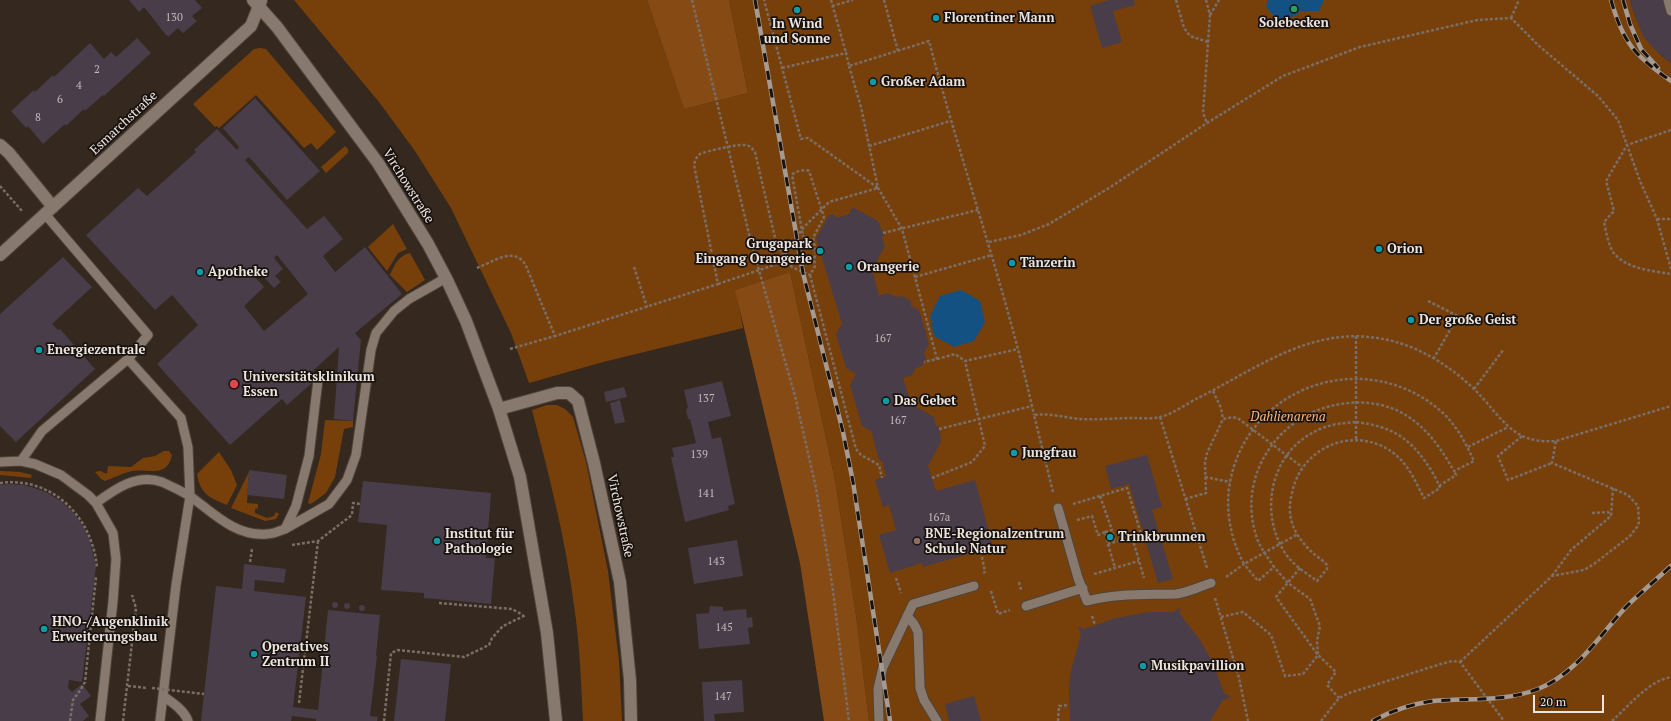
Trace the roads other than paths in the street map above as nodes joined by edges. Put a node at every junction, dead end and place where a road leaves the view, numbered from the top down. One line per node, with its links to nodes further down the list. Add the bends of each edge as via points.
1 (1668, 0): 3 (lane)
2 (258, 2): 5 (street, Esmarchstraße, via 251,26); 7 (street, Virchowstraße, via 378,163)
3 (1671, 11)
4 (0, 145): 5 (street, via 9,153)
5 (49, 210): 6 (street, Esmarchstraße); 8 (lane, via 148,335)
6 (0, 254)
7 (446, 278): 10 (street, Virchowstraße, via 466,321); 16 (lane, via 409,299 394,311 376,333 371,350 356,454 348,480 329,504)
8 (128, 359): 12 (lane, via 42,431); 13 (lane, via 181,418 188,447)
9 (318, 380): 16 (lane, via 308,456 296,506)
10 (499, 409): 26 (street, Virchowstraße, via 520,477 547,633); 27 (street, Virchowstraße, via 557,393 569,394 578,401 620,582 630,680)
11 (0, 462): 12 (lane)
12 (21, 462): 14 (lane, via 35,464 61,475 88,494)
13 (190, 496): 14 (lane, via 161,482 141,479 110,492); 16 (lane, via 228,525 246,532 267,534); 22 (lane)
14 (96, 503): 23 (lane, via 113,533 116,559)
15 (1058, 508): 19 (lane)
16 (285, 529)
17 (1211, 583): 19 (lane, via 1177,594 1107,596 1087,601)
18 (974, 586): 21 (lane, via 913,604)
19 (1083, 588): 20 (lane)
20 (1026, 606)
21 (907, 616): 28 (lane, via 883,667 878,689); 29 (lane, via 918,632 920,688)
22 (163, 696): 24 (lane); 25 (lane, via 184,713)
23 (100, 721)
24 (160, 721)
25 (188, 721)
26 (556, 721)
27 (631, 721)
28 (879, 721)
29 (937, 721)

